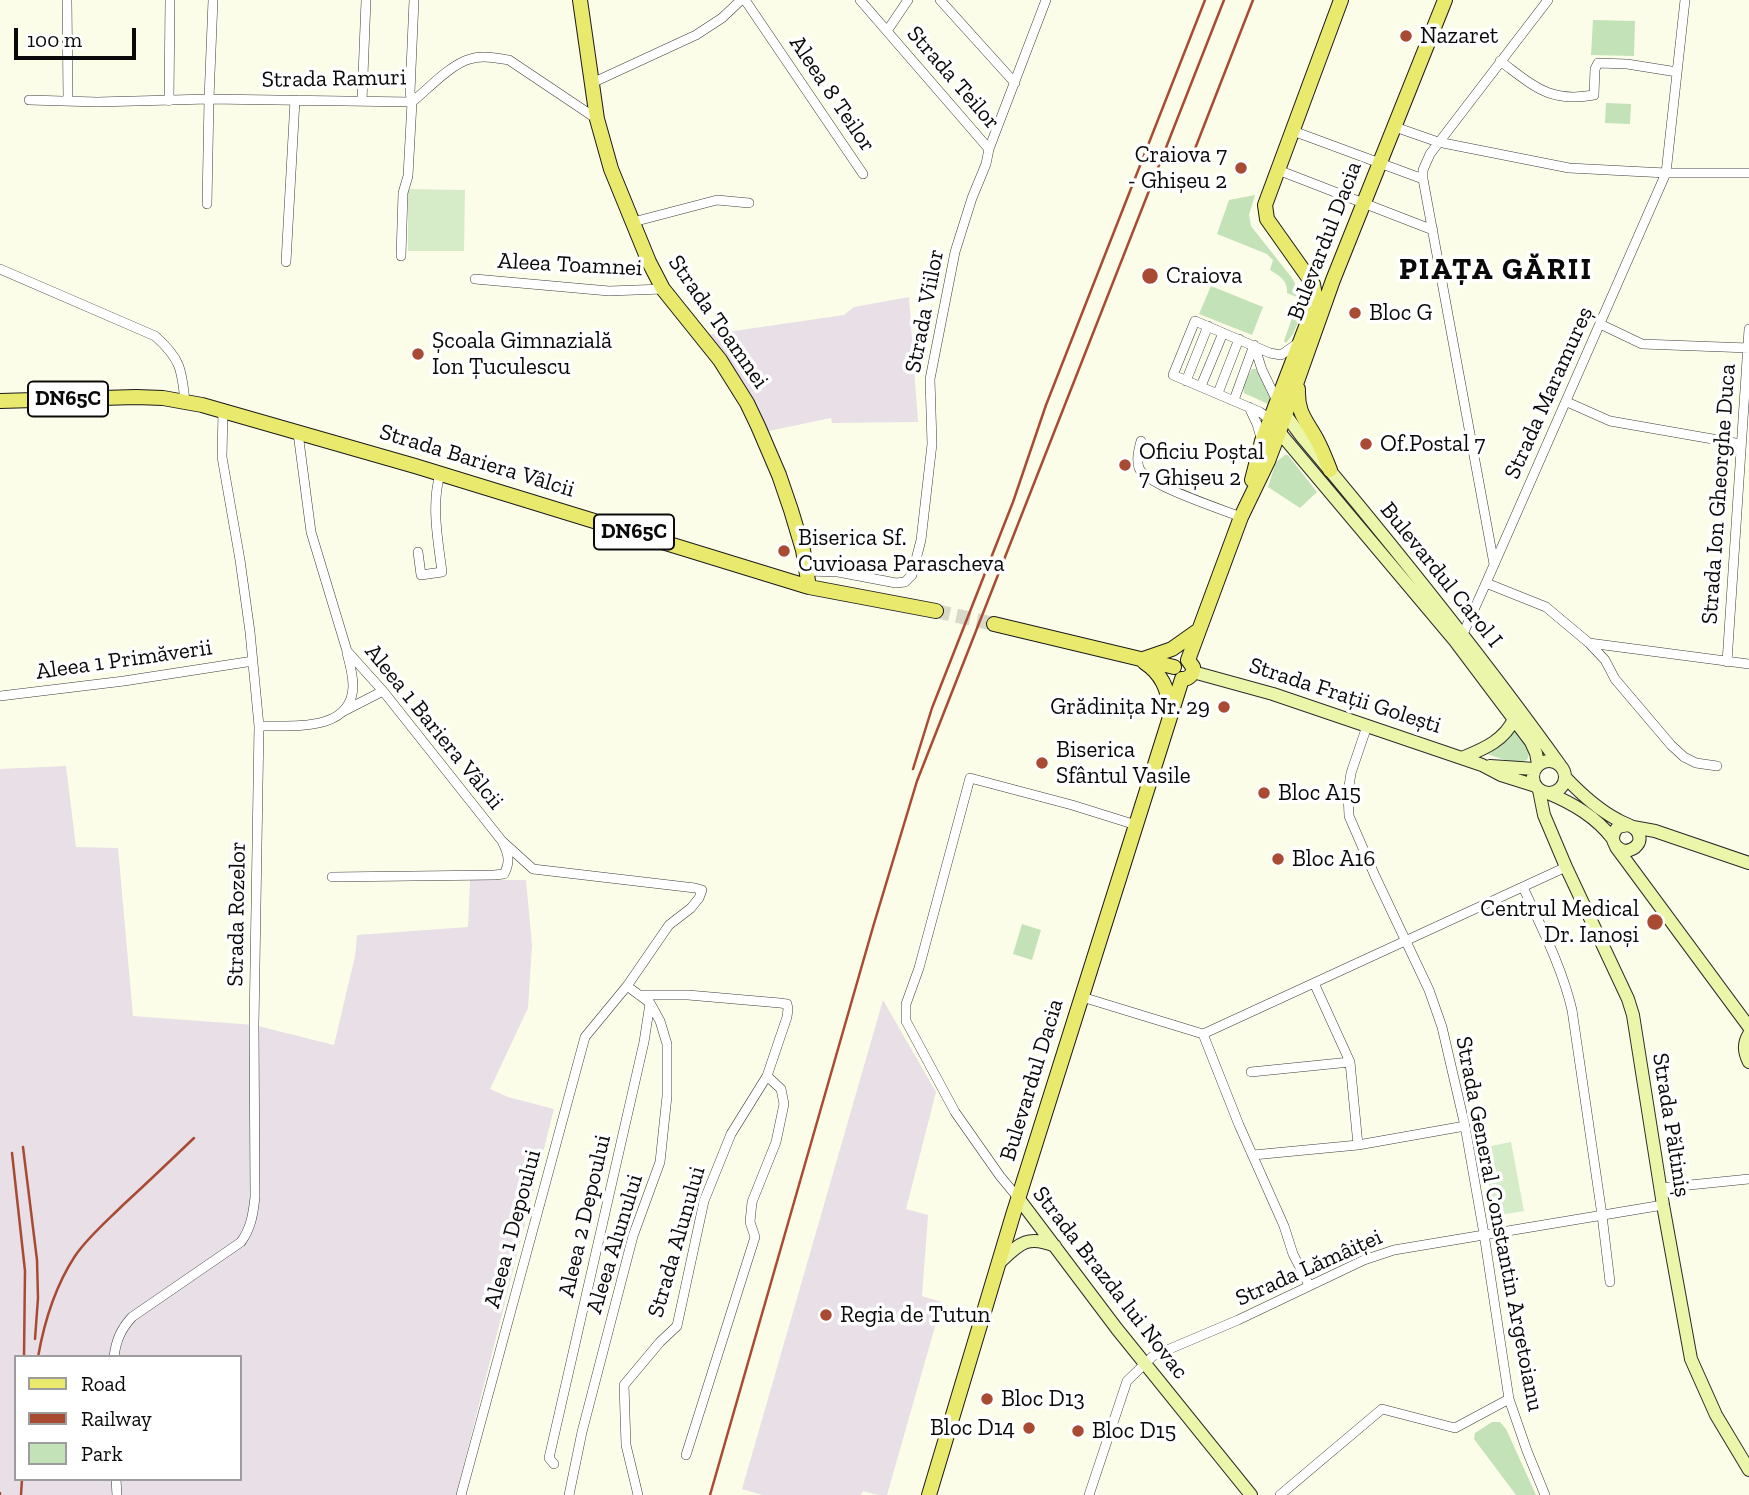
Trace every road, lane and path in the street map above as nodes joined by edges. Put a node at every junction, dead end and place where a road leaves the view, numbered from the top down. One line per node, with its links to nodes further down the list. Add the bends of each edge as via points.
1 (68, 0): 23 (street)
2 (170, 0): 25 (street)
3 (213, 0): 21 (street)
4 (366, 0): 26 (street)
5 (414, 0): 27 (street)
6 (580, 0): 19 (main road, Strada Toamnei)
7 (743, 0): 19 (street, via 696,35); 38 (street, Aleea 8 Teilor)
8 (860, 0): 16 (street, Strada Teilor)
9 (908, 0): 16 (street)
10 (940, 0): 20 (street)
11 (1046, 0): 20 (street, Strada Viilor)
12 (1341, 0): 30 (main road)
13 (1446, 0): 29 (main road, Bulevardul Dacia)
14 (1548, 0): 17 (street)
15 (1685, 0): 18 (street, Strada Maramureș)
16 (887, 31): 32 (street, Strada Teilor)
17 (1500, 61): 18 (street, via 1552,95 1582,97 1594,94 1598,63); 31 (street)
18 (1677, 72): 35 (street, Strada Maramureș)
19 (592, 83): 28 (main road, Strada Toamnei)
20 (1015, 83): 32 (street, Strada Viilor)
21 (209, 99): 24 (street, Strada Ramuri); 25 (street, Strada Ramuri); 42 (street)
22 (29, 100): 23 (street, Strada Ramuri)
23 (68, 100): 25 (street, Strada Ramuri)
24 (295, 100): 26 (street, Strada Ramuri); 47 (street)
25 (169, 101)
26 (362, 101): 27 (street, Strada Ramuri)
27 (412, 102): 28 (street, Strada Ramuri, via 457,64 471,58 493,58 509,60); 46 (street)
28 (597, 119): 44 (main road, Strada Toamnei)
29 (1395, 127): 31 (street); 33 (main road, Bulevardul Dacia)
30 (1293, 131): 33 (street); 34 (main road)
31 (1438, 142): 35 (street, via 1569,168); 39 (street)
32 (989, 149): 85 (street, Strada Viilor, via 958,242 930,379 932,444 921,540 912,575 896,583)
33 (1380, 164): 39 (street); 43 (main road, Bulevardul Dacia)
34 (1278, 170): 43 (street); 51 (main road, via 1265,213)
35 (1666, 173): 36 (street); 53 (street, Strada Maramureș)
36 (1700, 173): 37 (street); 40 (street)
37 (1749, 173)
38 (863, 174)
39 (1423, 179): 45 (street)
40 (1749, 179)
41 (749, 203): 44 (street, via 717,200)
42 (207, 204)
43 (1364, 204): 45 (street); 50 (main road, Bulevardul Dacia)
44 (633, 222): 52 (main road, Strada Toamnei)
45 (1433, 230): 84 (street)
46 (401, 256)
47 (286, 262)
48 (0, 269): 67 (street, via 155,336 176,359)
49 (475, 279): 52 (street, Aleea Toamnei, via 609,291)
50 (1333, 280): 51 (main road); 61 (main road, Bulevardul Dacia)
51 (1313, 284): 58 (main road, Bulevardul Dacia, via 1314,306)
52 (663, 289): 85 (main road, Strada Toamnei, via 720,360 747,403 779,475)
53 (1600, 324): 60 (street, via 1642,344); 69 (street, Strada Maramureș)
54 (1208, 326): 56 (street); 62 (street); 62 (street, via 1195,321 1173,375)
55 (1749, 329): 60 (street, Strada Ion Gheorghe Duca)
56 (1223, 333): 57 (street); 63 (street)
57 (1239, 339): 59 (street); 64 (street)
58 (1300, 341): 59 (street, via 1281,355); 68 (main road, Bulevardul Dacia)
59 (1254, 345): 65 (street); 68 (street)
60 (1748, 348): 78 (street, Strada Ion Gheorghe Duca)
61 (1299, 377): 72 (main road, Bulevardul Dacia); 79 (main road, via 1300,412)
62 (1186, 381): 63 (street)
63 (1201, 386): 64 (street)
64 (1218, 393): 65 (street)
65 (1234, 400): 70 (street)
66 (0, 401): 67 (main road, Strada Bariera Vâlcii / DN65C, via 136,397)
67 (186, 401): 71 (main road, Strada Bariera Vâlcii / DN65C)
68 (1277, 401): 72 (street, Bulevardul Carol I); 73 (main road, Bulevardul Dacia)
69 (1567, 402): 78 (street, via 1611,421); 84 (street, Strada Maramureș)
70 (1249, 407): 73 (street); 77 (street)
71 (223, 410): 75 (main road, Strada Bariera Vâlcii / DN65C); 95 (street, Strada Rozelor, via 222,457)
72 (1286, 415): 74 (main road, Bulevardul Dacia); 79 (street, Bulevardul Carol I)
73 (1269, 419): 74 (street, Bulevardul Carol I); 77 (main road, Bulevardul Dacia)
74 (1279, 432): 81 (main road, Bulevardul Dacia); 91 (street, Bulevardul Carol I)
75 (298, 433): 80 (main road, Strada Bariera Vâlcii / DN65C); 93 (street, Aleea 1 Bariera Vâlcii, via 311,532)
76 (1141, 441): 82 (street, via 1137,460 1143,474 1159,485)
77 (1262, 441): 81 (main road, Bulevardul Dacia)
78 (1741, 444): 96 (street, Strada Ion Gheorghe Duca)
79 (1330, 470): 91 (street, Bulevardul Carol I)
80 (440, 474): 83 (street, via 435,516 442,572 421,575); 87 (main road, Strada Bariera Vâlcii / DN65C)
81 (1248, 499): 82 (main road, Bulevardul Dacia)
82 (1241, 517): 90 (main road, Bulevardul Dacia)
83 (418, 552)
84 (1494, 566): 86 (street, Strada Maramureș)
85 (807, 571): 87 (main road, Strada Toamnei)
86 (1486, 583): 91 (street, Strada Maramureș); 92 (street, via 1546,607)
87 (809, 587): 88 (main road, Strada Bariera Vâlcii / DN65C)
88 (936, 611)
89 (993, 624): 94 (main road, Strada Frații Golești)
90 (1198, 632): 94 (main road, via 1164,653); 98 (main road, Bulevardul Dacia)
91 (1459, 638): 103 (street, Bulevardul Carol I); 110 (street, Bulevardul Carol I, via 1515,702)
92 (1589, 643): 96 (street); 108 (street, via 1671,745 1696,763)
93 (347, 651): 99 (street, Aleea 1 Bariera Vâlcii); 101 (street, via 353,686)
94 (1140, 660): 98 (main road, Strada Frații Golești); 102 (main road, via 1162,678)
95 (253, 661): 100 (street, Aleea 1 Primăverii); 104 (street, Strada Rozelor)
96 (1727, 662): 97 (street)
97 (1749, 664)
98 (1184, 669): 102 (main road, Bulevardul Dacia); 105 (street, Strada Frații Golești)
99 (383, 691): 101 (street); 115 (street, Aleea 1 Bariera Vâlcii)
100 (0, 696)
101 (343, 711): 104 (street, via 324,722)
102 (1171, 714): 112 (main road, Bulevardul Dacia)
103 (1514, 719): 106 (street, via 1492,744); 109 (street, Bulevardul Carol I, via 1536,752)
104 (259, 726): 149 (street, Strada Rozelor, via 253,1216 241,1242 132,1317 117,1338)
105 (1367, 726): 106 (street, Strada Frații Golești); 123 (street, Strada General Constantin Argetoianu, via 1351,773 1349,816)
106 (1462, 758): 107 (street, Strada Frații Golești)
107 (1482, 765): 109 (street, Strada Frații Golești); 111 (street, Strada Frații Golești)
108 (1717, 766)
109 (1537, 767): 110 (street, via 1549,761); 111 (street, via 1533,774)
110 (1563, 771): 111 (street, via 1562,787 1553,793); 113 (street, via 1595,806)
111 (1541, 790): 116 (street, Strada Frații Golești, via 1594,818); 119 (street, Strada Păltiniș, via 1544,816)
112 (1136, 825): 127 (main road, Bulevardul Dacia); 141 (street, Strada Brazda lui Novac, via 970,778 906,1004 906,1021 955,1111)
113 (1630, 826): 114 (street); 116 (street, via 1615,830); 117 (street, via 1639,835)
114 (1674, 839): 117 (street); 118 (street)
115 (502, 841): 120 (street, Aleea 1 Bariera Vâlcii, via 509,856 504,874); 125 (street, Aleea 1 Depoului, via 533,870 702,890 691,908 669,925)
116 (1615, 843): 117 (street, via 1625,851); 121 (street)
117 (1638, 843): 121 (street)
118 (1749, 863)
119 (1566, 867): 122 (street); 140 (street, Strada Păltiniș, via 1633,1014)
120 (332, 877)
121 (1638, 877): 129 (street)
122 (1523, 887): 123 (street); 143 (street, via 1568,992)
123 (1406, 941): 124 (street); 136 (street, Strada General Constantin Argetoianu, via 1442,1027)
124 (1314, 983): 130 (street); 132 (street)
125 (627, 986): 126 (street); 155 (street, Aleea 1 Depoului, via 585,1037)
126 (639, 995): 128 (street); 135 (street, Strada Alunului, via 787,1004)
127 (1082, 997): 130 (street); 141 (main road, Bulevardul Dacia)
128 (650, 1003): 154 (street, Aleea 2 Depoului, via 549,1458); 156 (street, Aleea Alunului, via 667,1044 660,1162 633,1236)
129 (1749, 1027)
130 (1203, 1034): 138 (street)
131 (1749, 1034): 133 (street, via 1744,1047)
132 (1350, 1062): 134 (street); 137 (street)
133 (1749, 1062)
134 (1251, 1072)
135 (767, 1076): 152 (street, via 781,1089 784,1104 776,1142 752,1202 750,1222 755,1237); 157 (street, Strada Alunului, via 732,1134 704,1201 677,1326 624,1385 626,1445)
136 (1465, 1126): 137 (street); 144 (street, Strada General Constantin Argetoianu)
137 (1358, 1144): 138 (street)
138 (1253, 1155): 148 (street)
139 (1749, 1179): 140 (street)
140 (1660, 1188): 142 (street, Strada Păltiniș)
141 (1019, 1199): 145 (street, Strada Brazda lui Novac); 146 (main road, Bulevardul Dacia)
142 (1663, 1205): 143 (street, Strada Lămâiței); 153 (street, Strada Păltiniș, via 1691,1359 1716,1415)
143 (1602, 1215): 144 (street, Strada Lămâiței); 147 (street)
144 (1484, 1234): 148 (street, Strada Lămâiței, via 1394,1250); 151 (street, Strada General Constantin Argetoianu)
145 (1055, 1246): 146 (street, via 1027,1241); 150 (street, Strada Brazda lui Novac)
146 (999, 1264): 158 (main road, Bulevardul Dacia)
147 (1610, 1282)
148 (1310, 1285): 150 (street, Strada Lămâiței)
149 (114, 1355)
150 (1144, 1364): 159 (street, via 1127,1381); 160 (street, Strada Brazda lui Novac)
151 (1509, 1399): 161 (street, via 1455,1428 1382,1409); 162 (street, Strada General Constantin Argetoianu)
152 (686, 1455)
153 (1747, 1462)
154 (554, 1464)
155 (461, 1495)
156 (569, 1495)
157 (638, 1495)
158 (929, 1495)
159 (1089, 1495)
160 (1251, 1495)
161 (1280, 1495)
162 (1545, 1495)

